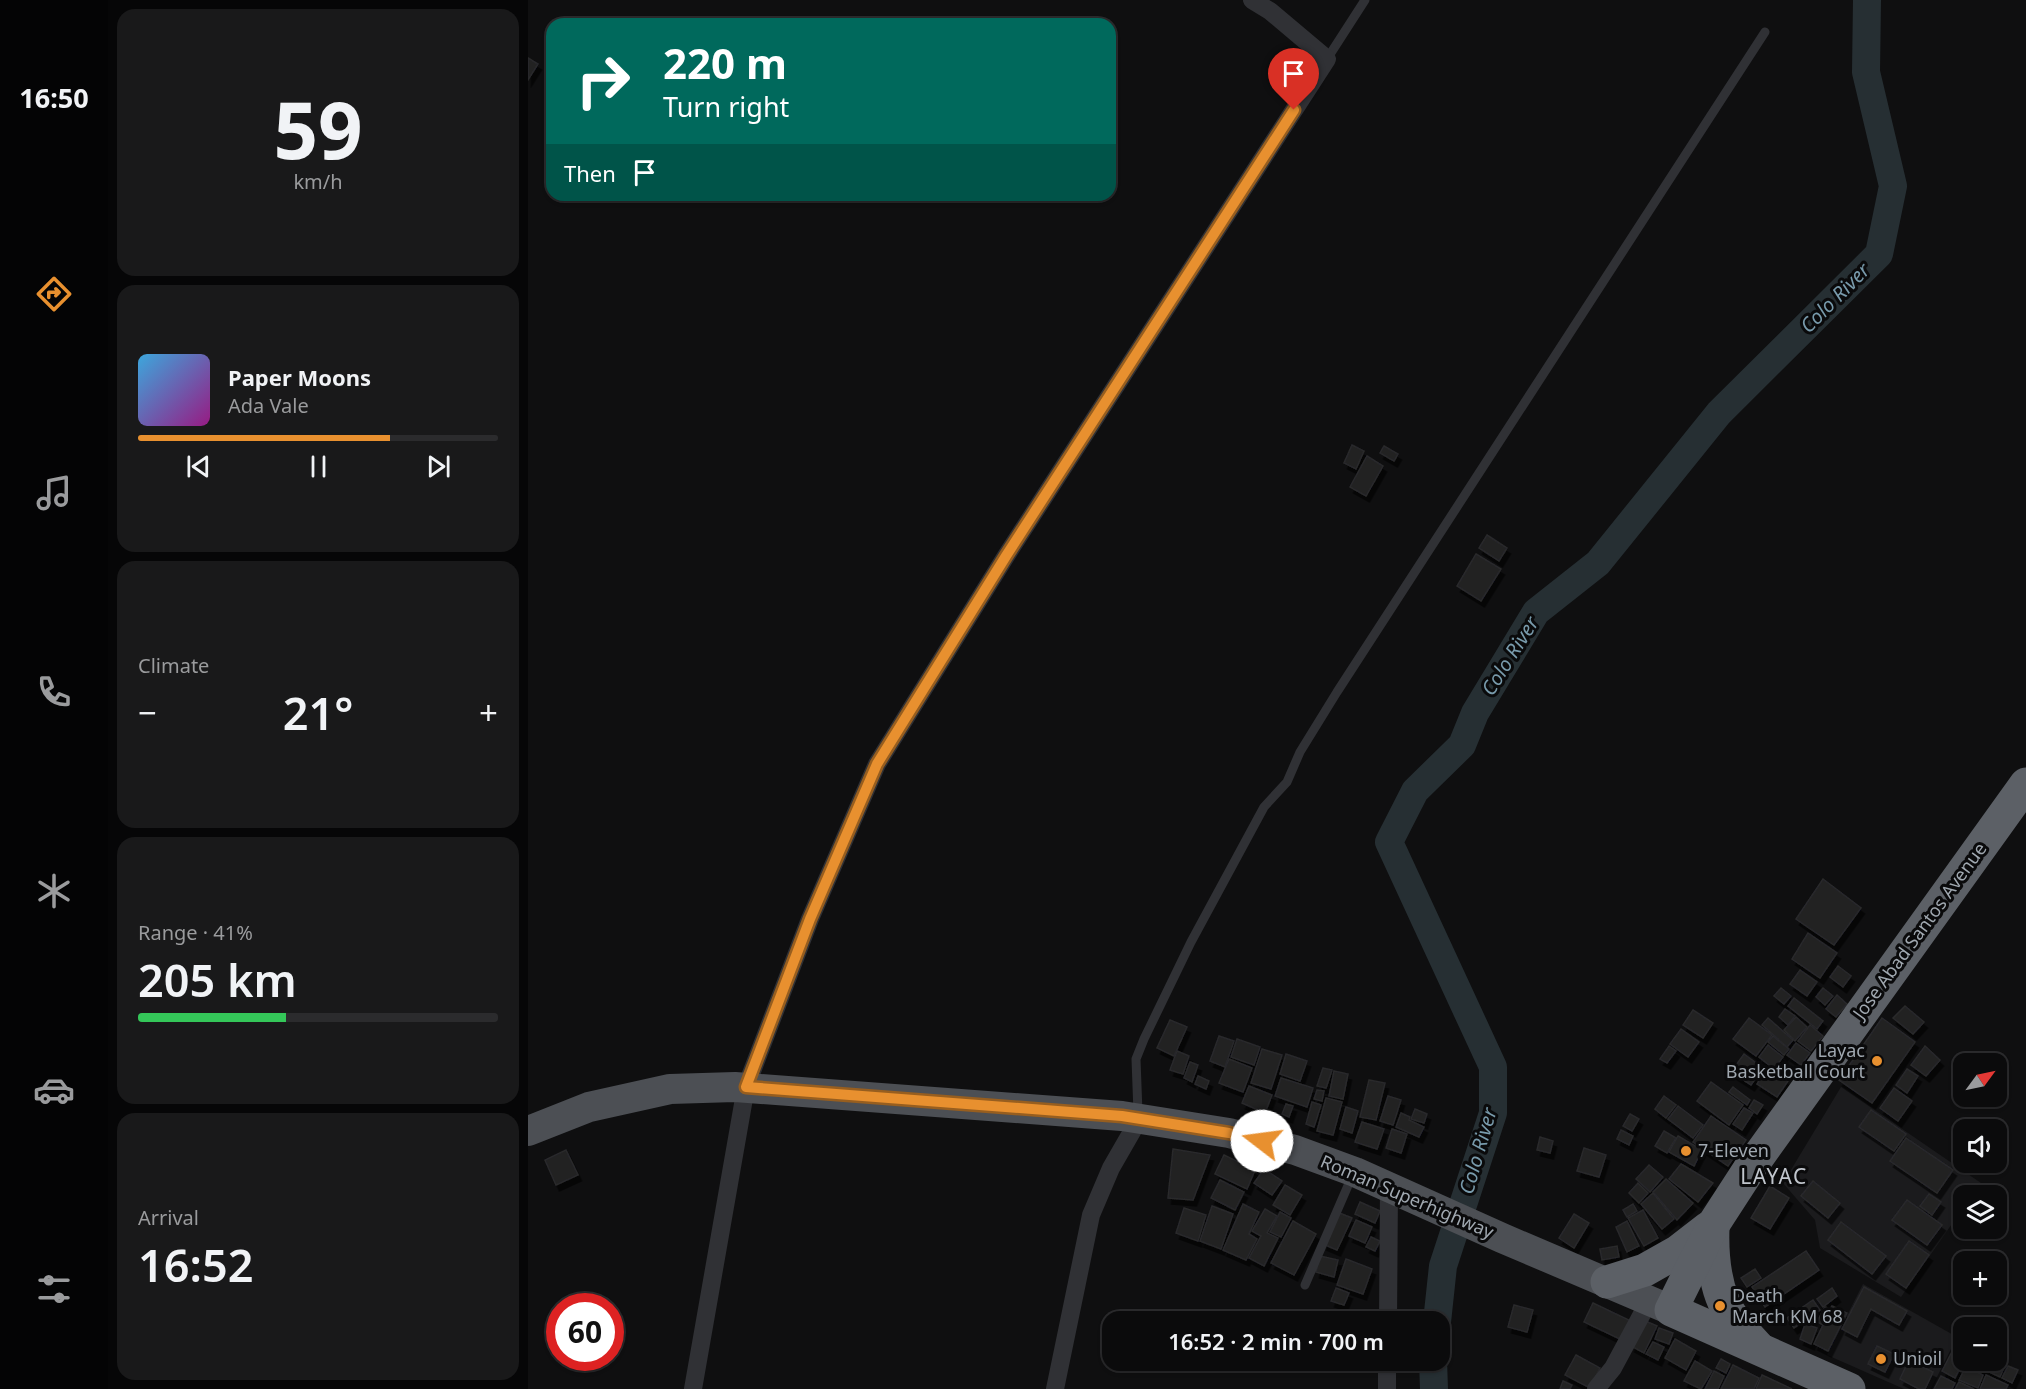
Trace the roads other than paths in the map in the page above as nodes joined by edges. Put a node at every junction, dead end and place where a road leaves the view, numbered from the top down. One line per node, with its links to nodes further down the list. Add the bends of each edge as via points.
1 (1252, 0): 4 (street)
2 (1365, 0): 4 (lane)
3 (1765, 32): 7 (lane, via 1337,692 1300,752 1287,782 1264,807 1144,1039 1136,1059)
4 (1327, 58): 6 (street, via 1012,546 877,764 810,919)
5 (2026, 784): 11 (highway, Jose Abad Santos Avenue)
6 (755, 1087): 7 (main road, Roman Superhighway); 8 (main road, Roman Superhighway, via 670,1089 589,1107); 18 (street)
7 (1132, 1121): 9 (main road, Roman Superhighway, via 1229,1133 1295,1150); 19 (street, via 1091,1215)
8 (540, 1126)
9 (1355, 1172): 10 (main road, Roman Superhighway); 13 (lane)
10 (1395, 1191): 12 (main road, Roman Superhighway); 15 (street)
11 (1713, 1224): 12 (highway, via 1677,1252 1645,1270); 14 (highway, Jose Abad Santos Avenue); 16 (highway, via 1712,1252 1722,1293 1732,1316)
12 (1607, 1282): 14 (main road, Roman Superhighway)
13 (1305, 1285)
14 (1660, 1305): 16 (highway); 21 (street)
15 (1389, 1311)
16 (1761, 1350): 22 (highway)
17 (1387, 1371): 20 (street)
18 (693, 1389)
19 (1055, 1389)
20 (1387, 1389)
21 (1596, 1389)
22 (1849, 1389)

